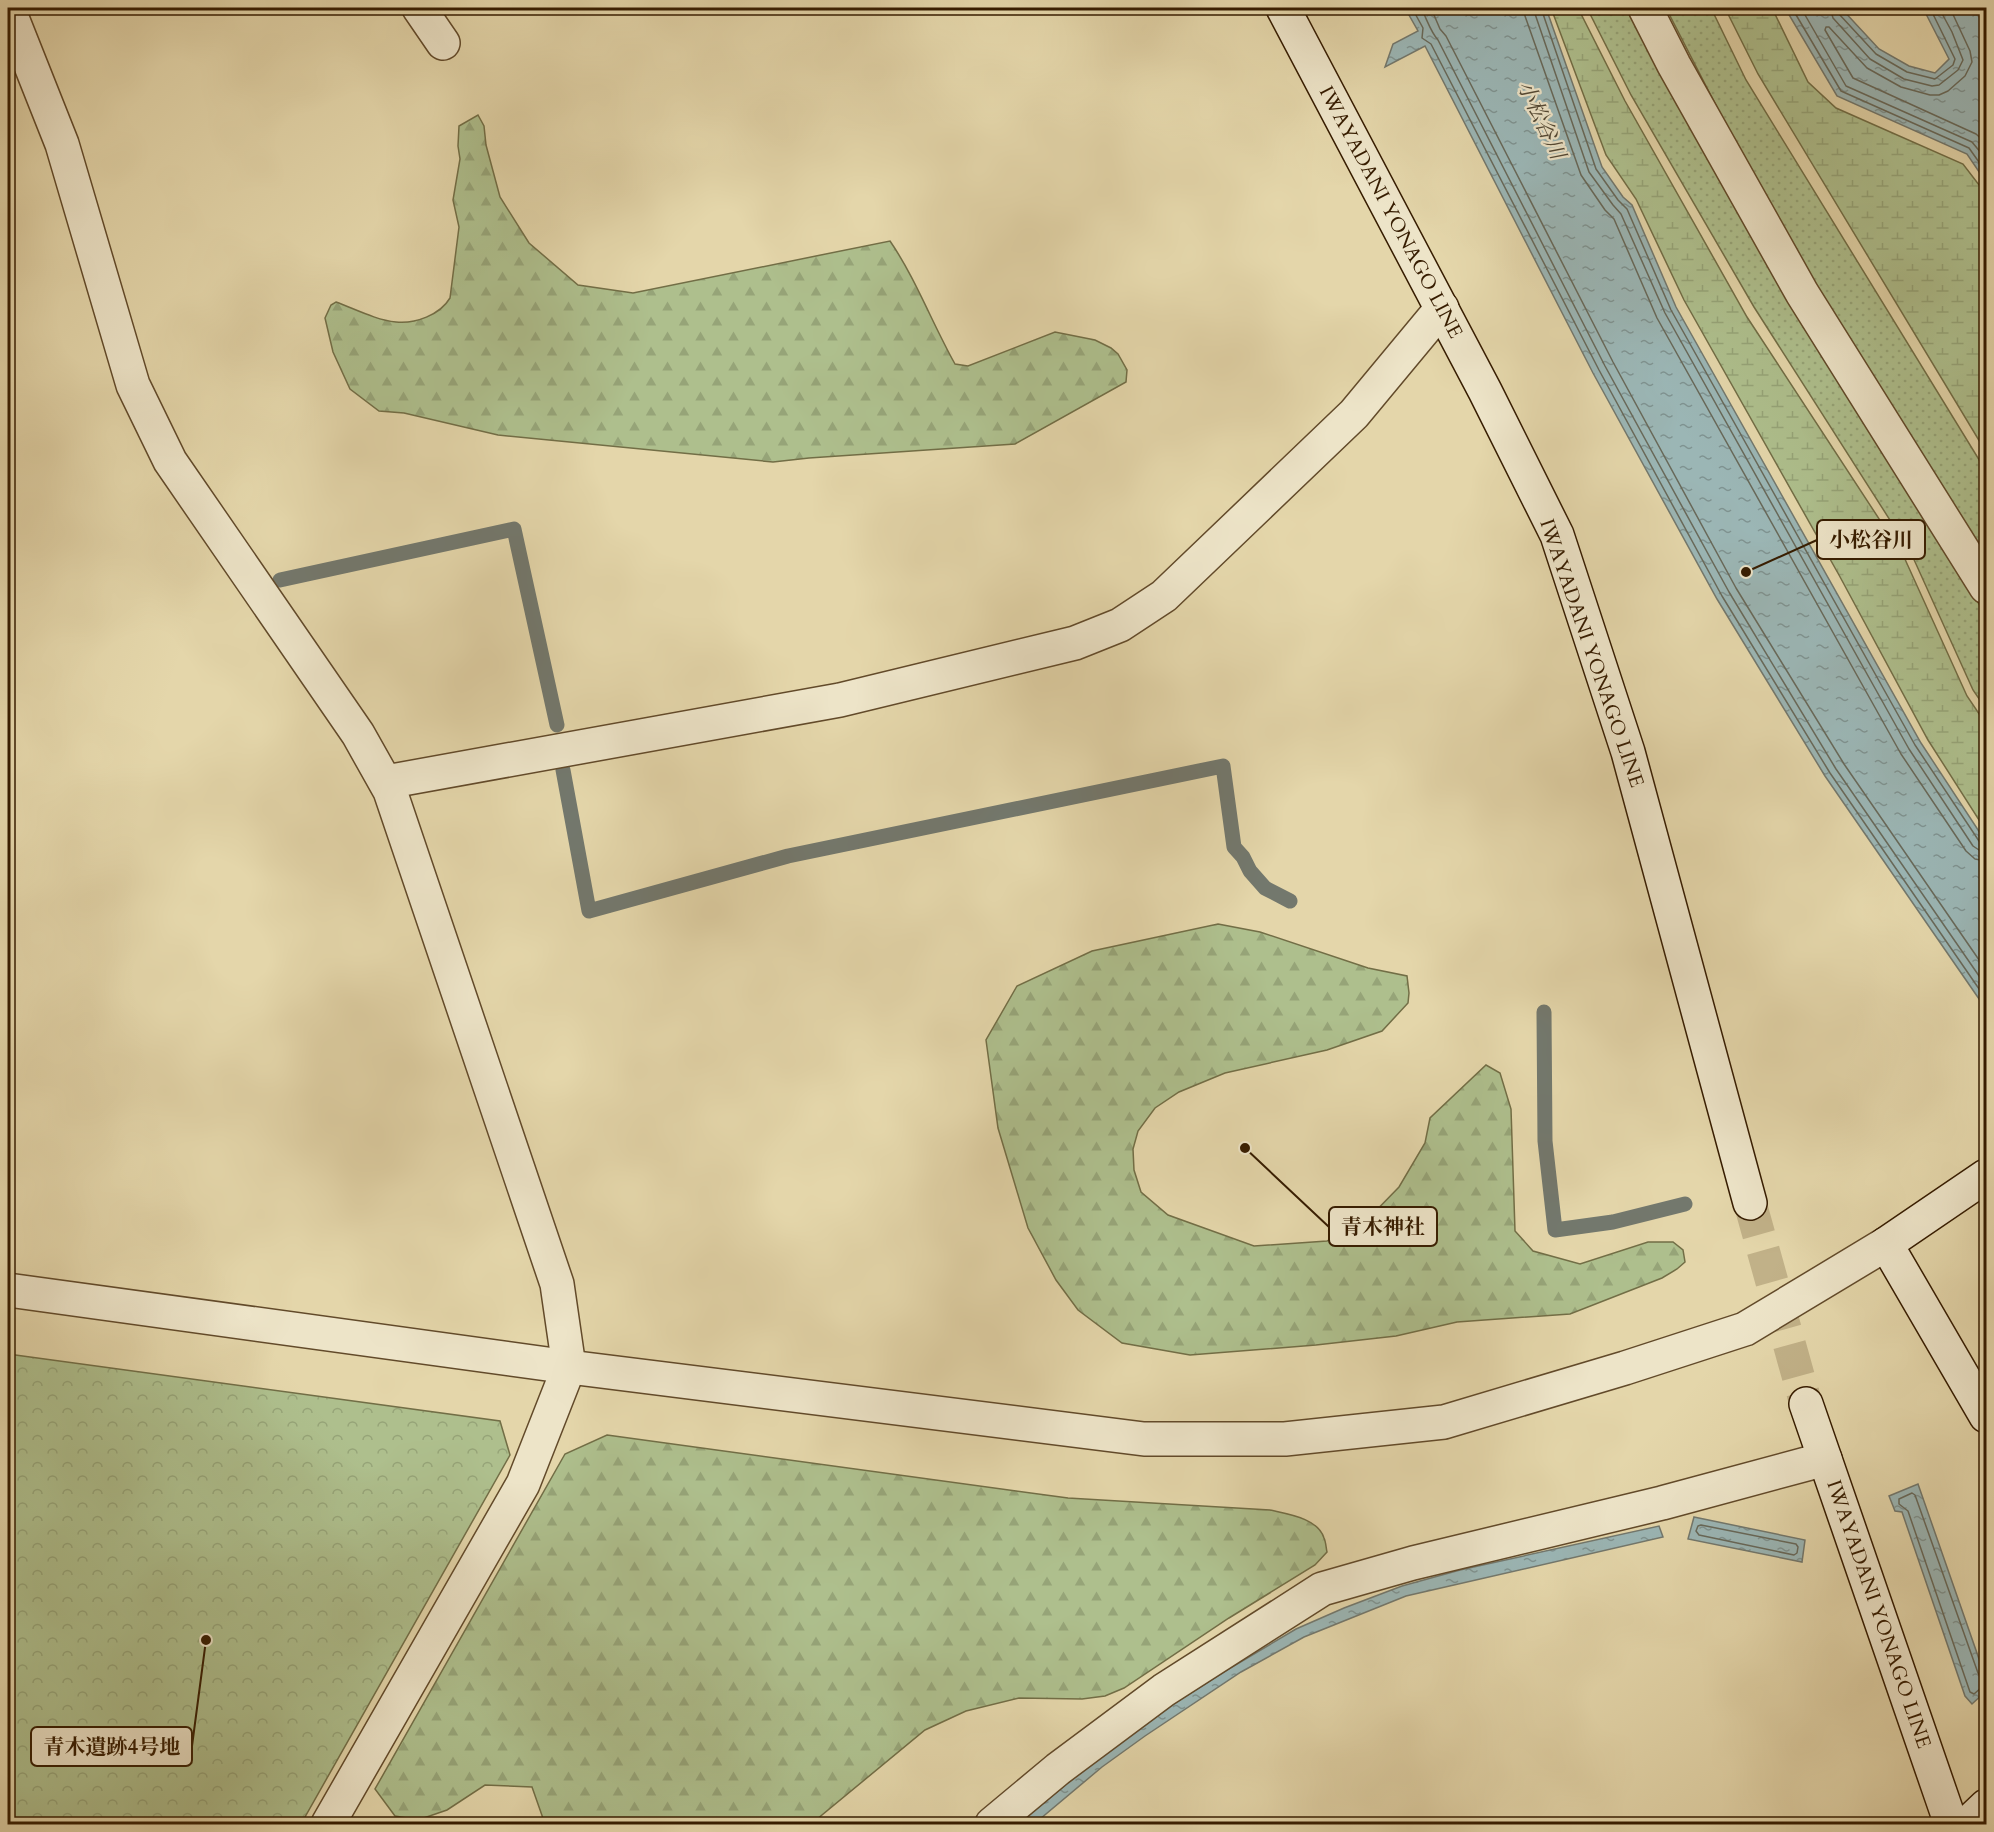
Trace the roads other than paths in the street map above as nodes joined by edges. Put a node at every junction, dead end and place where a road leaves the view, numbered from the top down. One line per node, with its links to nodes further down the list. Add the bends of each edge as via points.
1 (8, 8): 8 (street, via 62,144 133,385 170,461 358,734)
2 (418, 8): 5 (street)
3 (1283, 8): 6 (street, IWAYADANI YONAGO LINE)
4 (1645, 8): 7 (street, via 1802,293)
5 (443, 43)
6 (1442, 308): 8 (street, via 1354,414 1164,596 1120,625 1075,643 840,700); 10 (street, IWAYADANI YONAGO LINE, via 1557,535 1628,752)
7 (1986, 587)
8 (386, 782): 13 (street, via 557,1284)
9 (1986, 1176): 11 (street)
10 (1750, 1203)
11 (1886, 1244): 13 (street, via 1745,1329 1625,1368 1444,1422 1285,1439 1144,1439); 15 (street)
12 (8, 1290): 13 (street)
13 (569, 1367): 18 (street, via 523,1484)
14 (1806, 1404): 16 (street, IWAYADANI YONAGO LINE)
15 (1986, 1416)
16 (1825, 1459): 19 (street, via 1322,1589 1164,1690); 20 (street, IWAYADANI YONAGO LINE)
17 (1986, 1806): 21 (street)
18 (328, 1824)
19 (992, 1824)
20 (1952, 1824)
21 (1967, 1824)

